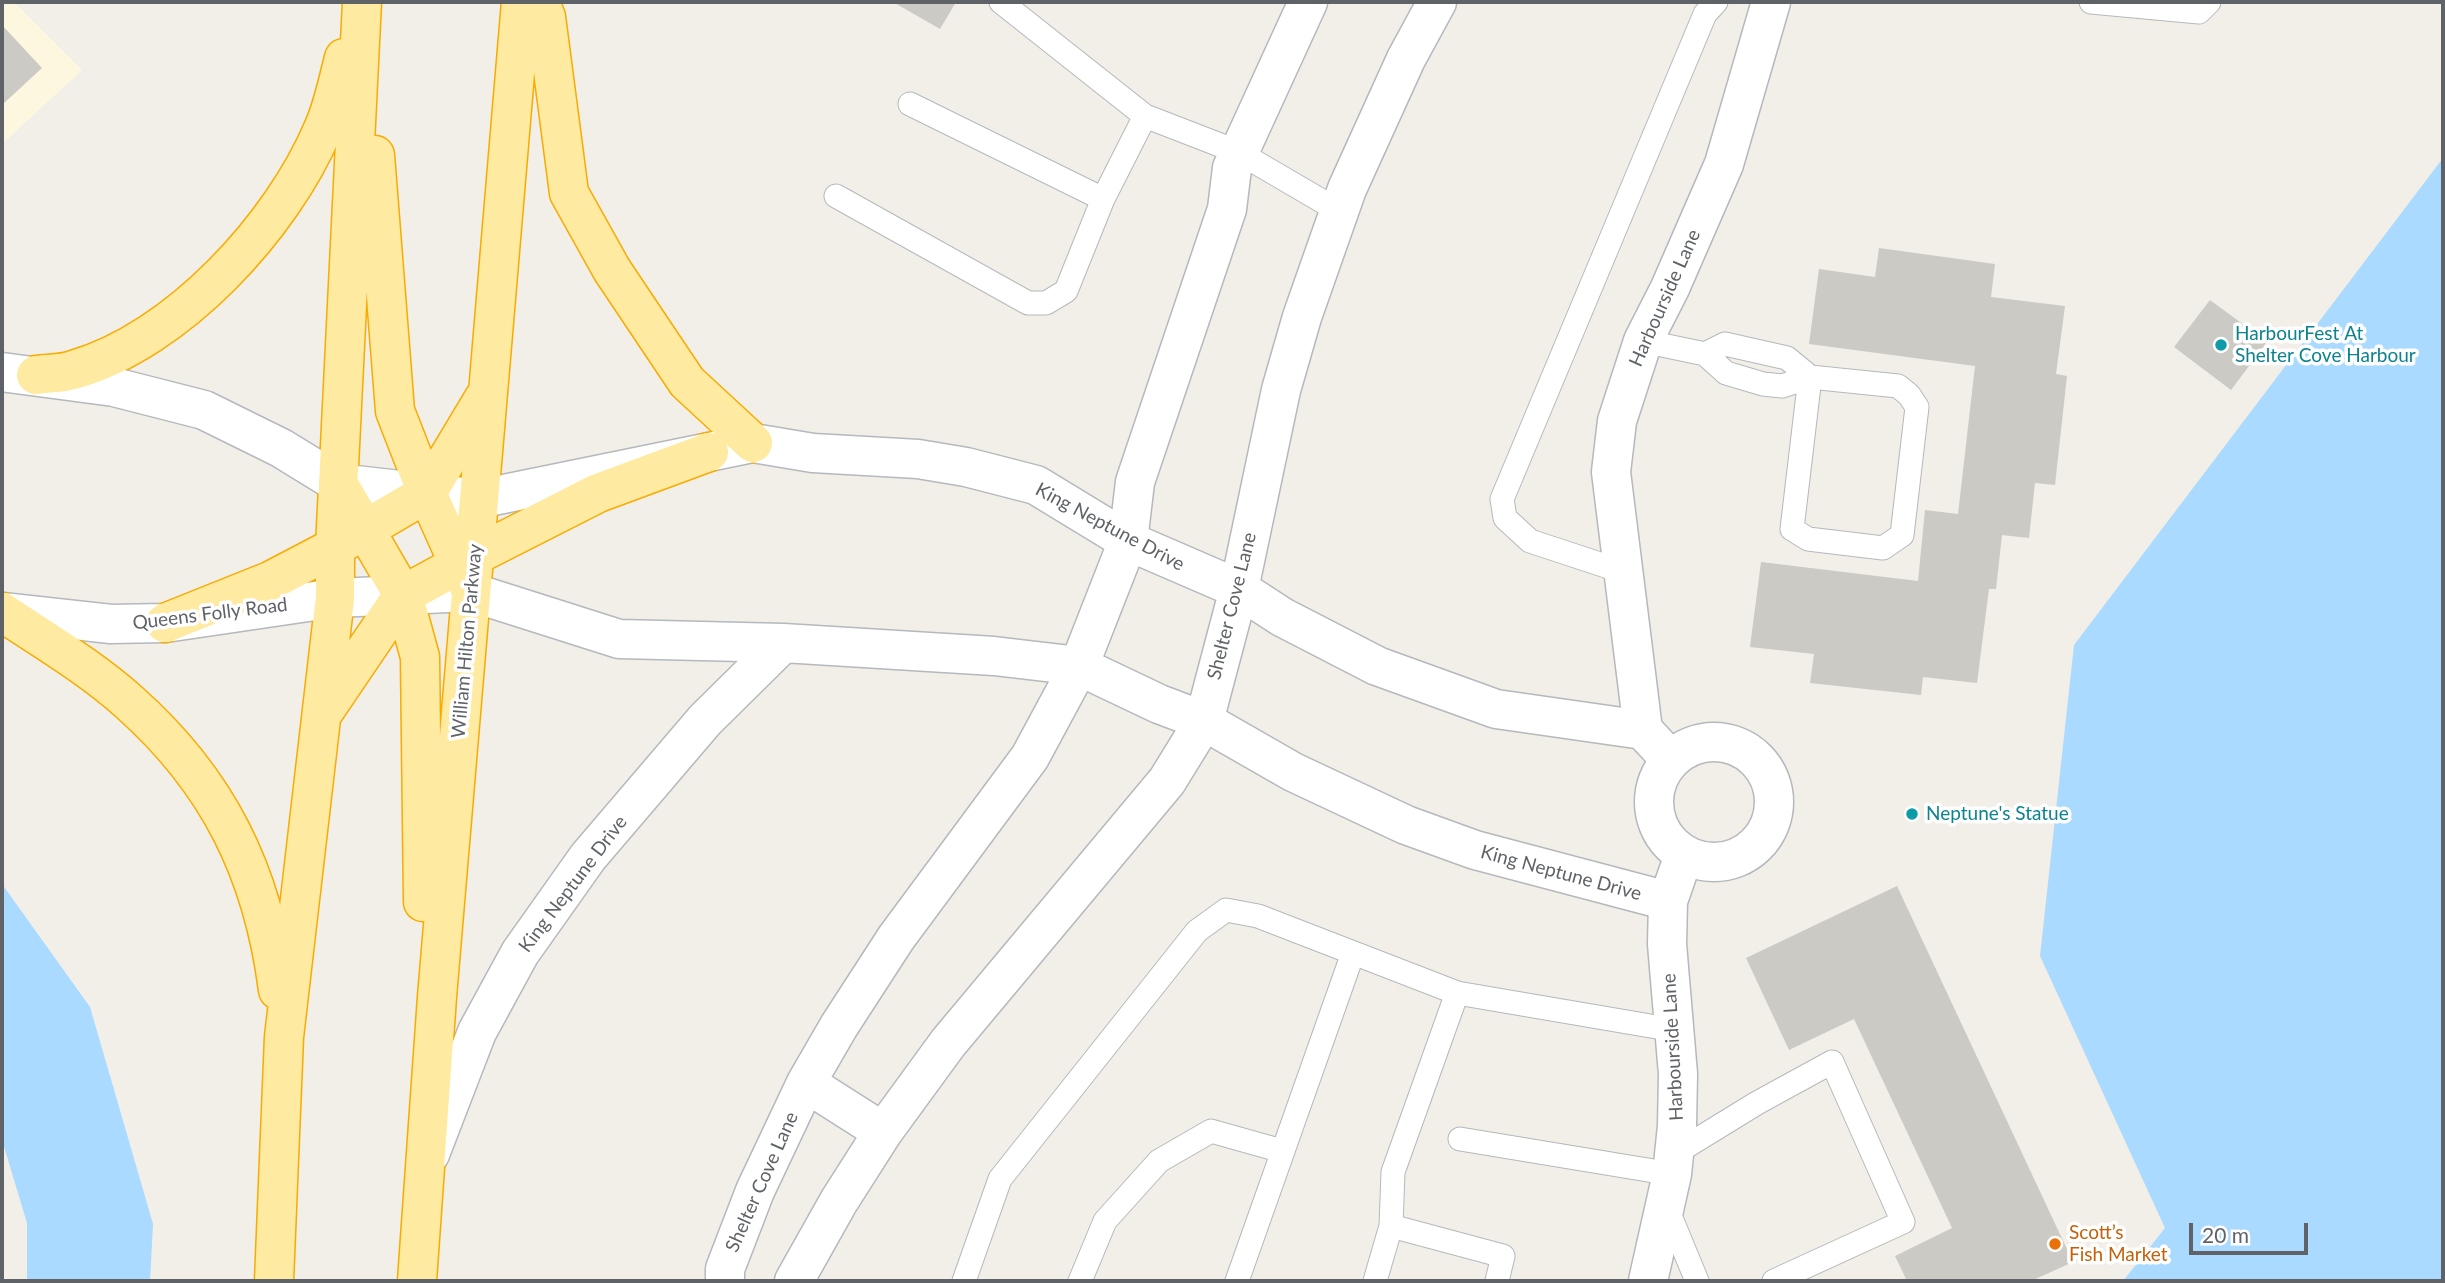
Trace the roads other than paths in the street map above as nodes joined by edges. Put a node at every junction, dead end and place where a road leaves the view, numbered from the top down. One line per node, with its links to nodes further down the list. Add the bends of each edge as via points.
1 (362, 2): 19 (highway, via 324,128 275,214 246,251 202,293 134,345 72,371); 24 (highway); 25 (highway, via 395,411)
2 (521, 2): 21 (highway, William Hilton Parkway)
3 (540, 2): 22 (highway, via 546,17 569,193 612,270 687,382)
4 (1001, 2): 12 (lane)
5 (1308, 2): 13 (street, Shelter Cove Lane)
6 (1437, 2): 16 (street, Shelter Cove Lane, via 1406,59)
7 (1716, 2): 30 (lane, via 1705,14 1502,499 1505,518 1530,541)
8 (2091, 2): 9 (lane, via 2199,12)
9 (2209, 2)
10 (1763, 3): 17 (street, Harbourside Lane, via 1724,164)
11 (911, 104): 15 (lane)
12 (1145, 116): 13 (lane); 15 (lane)
13 (1238, 152): 16 (lane); 28 (street, Shelter Cove Lane, via 1231,168 1227,209 1135,482)
14 (836, 197): 15 (lane, via 1028,303 1046,303 1066,292)
15 (1103, 199)
16 (1339, 211): 31 (street, Shelter Cove Lane, via 1281,390)
17 (1643, 341): 18 (lane); 30 (street, Harbourside Lane, via 1617,421 1611,472)
18 (1705, 354): 20 (lane, via 1726,373 1763,384 1782,386); 20 (lane, via 1725,344 1787,358)
19 (19, 373): 24 (street, via 114,387 204,410)
20 (1810, 377): 20 (lane, via 1793,529 1808,539 1883,548 1902,535 1917,407 1898,386)
21 (488, 391): 25 (highway); 26 (highway, William Hilton Parkway)
22 (753, 443): 23 (street, King Neptune Drive); 28 (street, King Neptune Drive, via 813,453 918,459 1036,485)
23 (709, 452): 26 (street, King Neptune Drive); 29 (highway, via 598,493)
24 (338, 483): 25 (street, King Neptune Drive); 27 (highway)
25 (427, 493): 26 (street, King Neptune Drive); 27 (highway); 29 (highway)
26 (479, 499): 29 (highway, William Hilton Parkway)
27 (350, 538): 32 (highway); 33 (highway); 35 (highway, via 270,582)
28 (1128, 541): 31 (street, King Neptune Drive); 37 (street, Shelter Cove Lane)
29 (468, 571): 32 (street, King Neptune Drive); 36 (street, King Neptune Drive, via 619,639); 52 (highway, William Hilton Parkway)
30 (1624, 572): 40 (street, Harbourside Lane)
31 (1239, 589): 39 (street, Shelter Cove Lane); 40 (street, King Neptune Drive, via 1377,666 1496,709)
32 (403, 595): 33 (street, King Neptune Drive); 38 (highway); 52 (highway, via 420,657)
33 (335, 598): 35 (street, Queens Folly Road); 38 (highway)
34 (2, 612): 35 (street, Queens Folly Road, via 111,624); 47 (highway, via 128,701 181,753 214,797 243,852 260,906 275,968)
35 (165, 623)
36 (783, 643): 37 (street, King Neptune Drive); 52 (street, King Neptune Drive, via 705,720 587,857 520,953 477,1032)
37 (1079, 666): 39 (street, King Neptune Drive); 48 (street, Shelter Cove Lane, via 1030,757 897,938)
38 (321, 715): 47 (highway)
39 (1204, 721): 43 (street, King Neptune Drive, via 1293,772 1406,825 1475,850); 49 (street, Shelter Cove Lane, via 1167,781 948,1043)
40 (1643, 730): 41 (street)
41 (1670, 760): 42 (street, via 1658,778 1653,800 1656,821 1667,841); 42 (street, via 1691,746 1714,741 1739,746 1758,760 1771,781 1774,805 1768,829 1753,848 1731,860 1707,862)
42 (1684, 855): 43 (street, Harbourside Lane)
43 (1668, 901): 46 (street, Harbourside Lane)
44 (1353, 953): 45 (lane); 51 (lane); 59 (lane, via 1258,916 1226,910 1197,930 1000,1179)
45 (1457, 993): 46 (lane); 54 (lane, via 1393,1172)
46 (1674, 1030): 53 (street, Harbourside Lane, via 1677,1126)
47 (284, 1037): 55 (highway)
48 (806, 1083): 49 (street); 57 (street, Shelter Cove Lane, via 755,1191 724,1269)
49 (883, 1132): 58 (street, Shelter Cove Lane)
50 (1460, 1139): 53 (lane)
51 (1282, 1152): 60 (lane, via 1211,1131 1159,1161 1105,1222); 61 (lane)
52 (425, 1166): 56 (highway, William Hilton Parkway)
53 (1671, 1178): 64 (street, Harbourside Lane); 65 (lane); 66 (lane, via 1757,1103 1832,1062 1903,1222)
54 (1391, 1226): 62 (lane); 63 (lane, via 1503,1256)
55 (274, 1281)
56 (417, 1281)
57 (725, 1281)
58 (794, 1281)
59 (964, 1281)
60 (1080, 1281)
61 (1237, 1281)
62 (1375, 1281)
63 (1497, 1281)
64 (1648, 1281)
65 (1697, 1281)
66 (1774, 1281)

